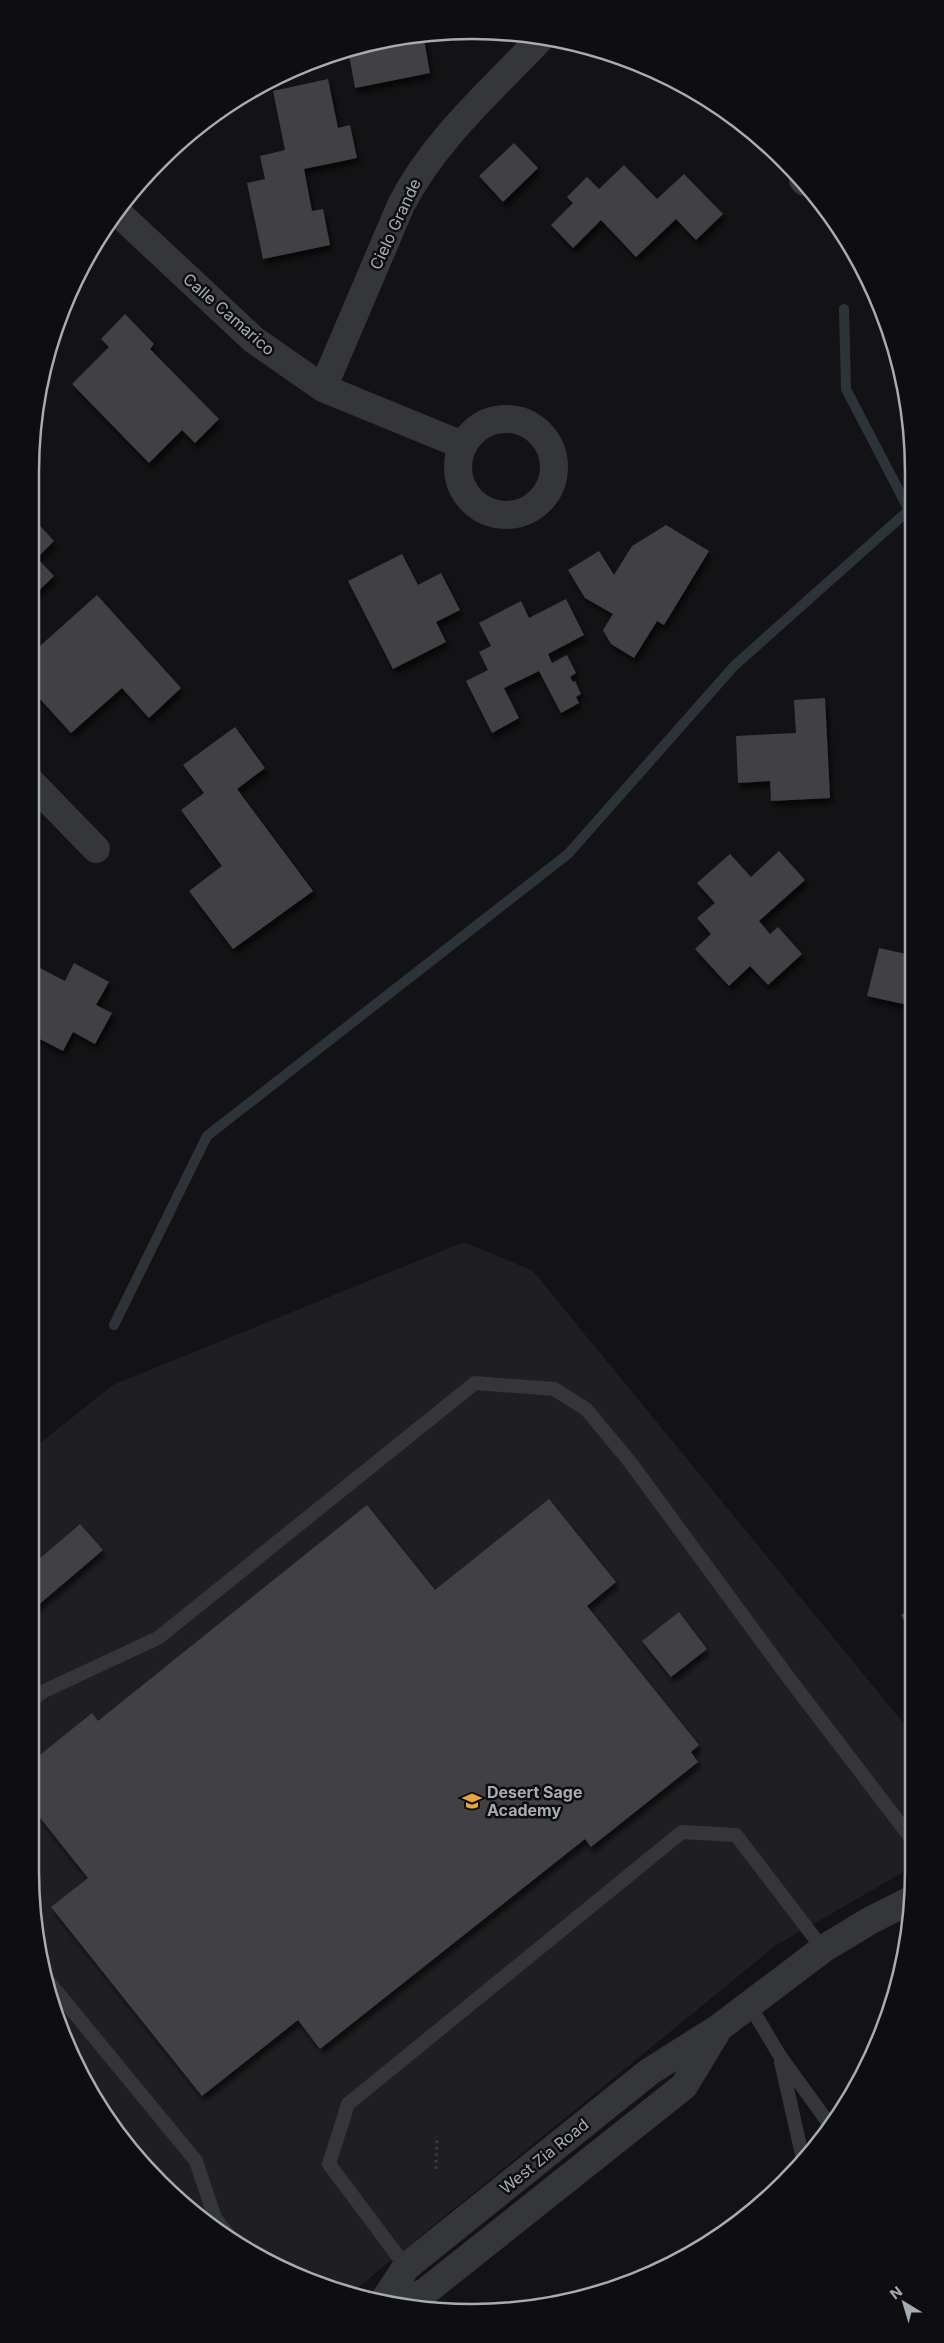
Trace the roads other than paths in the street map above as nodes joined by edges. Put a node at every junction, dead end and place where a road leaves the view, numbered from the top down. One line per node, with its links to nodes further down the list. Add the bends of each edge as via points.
1 (536, 43): 3 (street, Cielo Grande, via 437,148 414,180)
2 (122, 216): 3 (street, Calle Camarico, via 254,340)
3 (323, 388): 4 (street, Calle Camarico)
4 (462, 445)
5 (39, 790): 6 (street)
6 (96, 848)
7 (39, 1694): 8 (lane, via 158,1638 475,1383 554,1389 586,1409 630,1462)
8 (905, 1830)
9 (904, 1904): 10 (street, West Zia Road)
10 (822, 1949): 12 (street, West Zia Road); 18 (lane, via 736,1835 682,1832 348,2104 329,2164)
11 (56, 1991): 17 (lane, via 196,2161)
12 (748, 2004): 13 (street, West Zia Road); 14 (lane)
13 (720, 2027): 18 (street, West Zia Road, via 649,2072); 20 (street, West Zia Road, via 684,2086 425,2292)
14 (780, 2056): 15 (lane); 16 (lane)
15 (826, 2120)
16 (802, 2153)
17 (218, 2222)
18 (406, 2267): 19 (street, West Zia Road)
19 (387, 2296)
20 (406, 2299)

